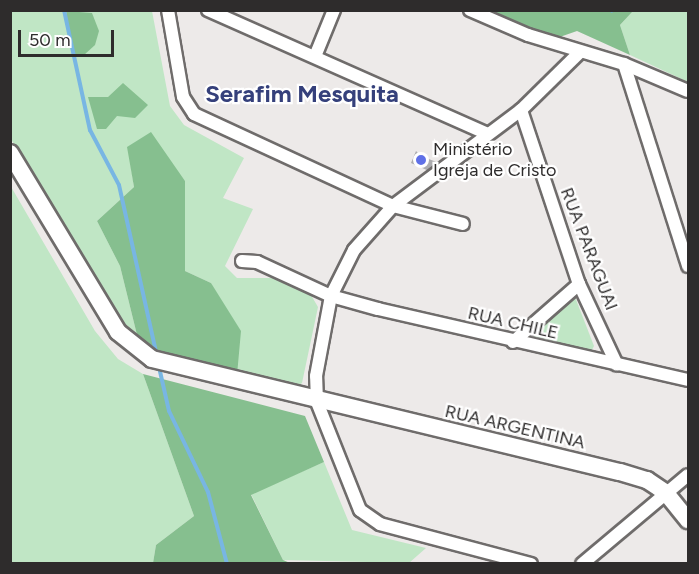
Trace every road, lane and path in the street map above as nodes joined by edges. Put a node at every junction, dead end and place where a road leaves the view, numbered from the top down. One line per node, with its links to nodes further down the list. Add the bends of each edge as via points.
1 (168, 10): 12 (street, via 183,97 194,114)
2 (208, 10): 6 (street)
3 (334, 10): 6 (street)
4 (470, 10): 5 (street)
5 (580, 52): 7 (street); 9 (street)
6 (316, 54): 10 (street)
7 (624, 64): 8 (street); 15 (street, via 630,93)
8 (688, 91)
9 (521, 111): 10 (street); 16 (street, RUA PARAGUAI)
10 (488, 134): 12 (street)
11 (10, 153): 21 (street, RUA ARGENTINA, via 83,276 134,348 178,369)
12 (393, 206): 13 (street); 17 (street, via 342,265)
13 (463, 224)
14 (242, 261): 17 (street, RUA CHILE, via 257,262)
15 (688, 266)
16 (579, 284): 18 (street); 19 (street, RUA PARAGUAI)
17 (331, 296): 18 (street, RUA CHILE); 21 (street, via 316,376)
18 (513, 342): 19 (street, RUA CHILE)
19 (617, 365): 20 (street, RUA CHILE)
20 (688, 380)
21 (317, 402): 23 (street, RUA ARGENTINA, via 620,472 647,480); 26 (street, via 360,510 380,524)
22 (688, 475): 23 (street)
23 (666, 494): 24 (street, RUA ARGENTINA); 25 (street)
24 (688, 520)
25 (584, 563)
26 (531, 564)

